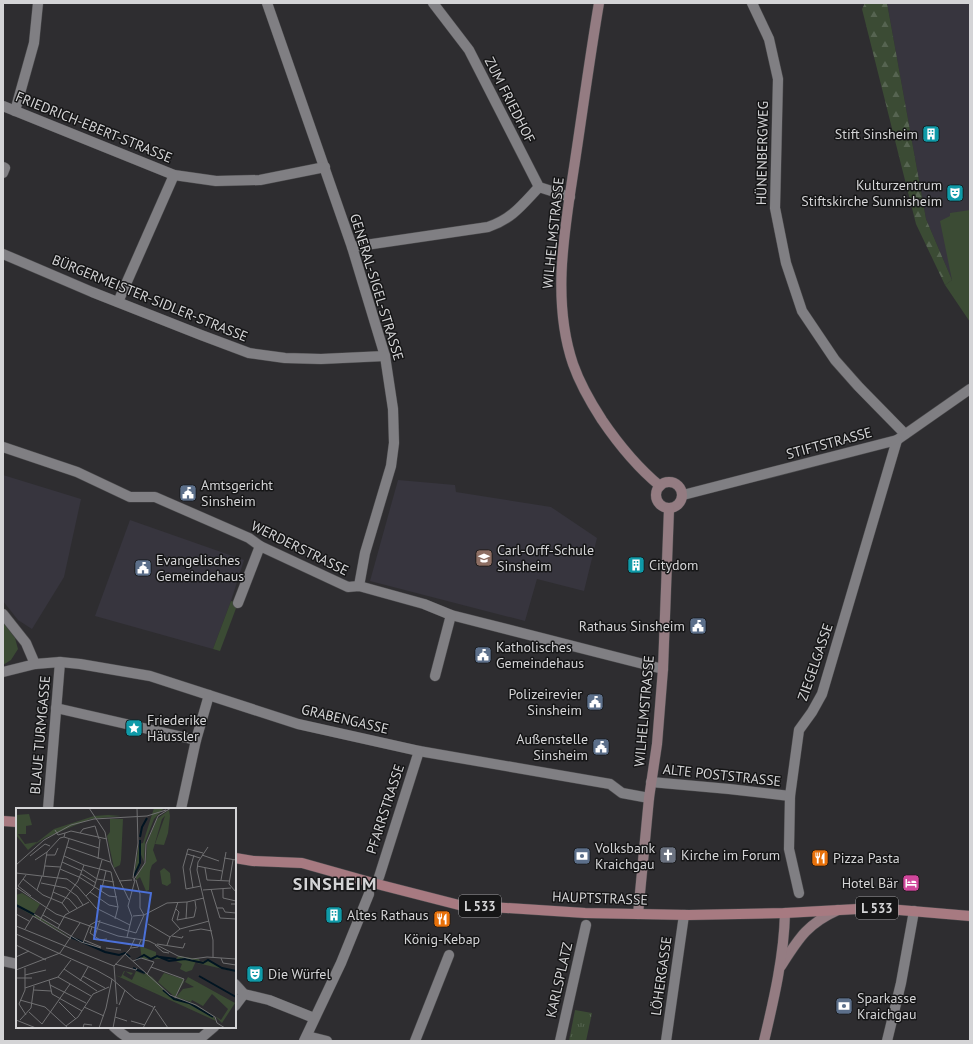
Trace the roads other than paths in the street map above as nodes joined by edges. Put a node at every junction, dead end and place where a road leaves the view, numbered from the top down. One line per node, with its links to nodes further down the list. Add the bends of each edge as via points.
1 (38, 3): 7 (street, via 34,43)
2 (267, 3): 9 (street, GENERAL-SIGEL-STRASSE)
3 (432, 3): 12 (street, ZUM FRIEDHOF, via 469,50)
4 (752, 3): 19 (street, HÜNENBERGWEG, via 769,40 778,78 775,208 786,263 802,311 835,360)
5 (597, 4): 13 (main road, WILHELMSTRASSE)
6 (3, 106): 7 (street, FRIEDRICH-EBERT-STRASSE)
7 (15, 111): 11 (street, FRIEDRICH-EBERT-STRASSE)
8 (3, 167): 10 (street)
9 (325, 167): 11 (street, FRIEDRICH-EBERT-STRASSE, via 260,180 216,181); 14 (street, GENERAL-SIGEL-STRASSE)
10 (3, 173)
11 (174, 175): 16 (street, FRIEDRICH-EBERT-STRASSE)
12 (539, 187): 13 (street); 14 (street, via 516,212 502,222 488,227)
13 (570, 197): 21 (main road, WILHELMSTRASSE, via 562,265 562,306 567,344 573,365 608,429 632,460)
14 (352, 247): 17 (street, GENERAL-SIGEL-STRASSE)
15 (3, 254): 16 (street, BÜRGERMEISTER-SIDLER-STRASSE)
16 (118, 302): 17 (street, BÜRGERMEISTER-SIDLER-STRASSE, via 249,353 321,359)
17 (385, 356): 25 (street, GENERAL-SIGEL-STRASSE, via 393,409 394,443 391,466 365,554)
18 (970, 389): 19 (street, STIFTSTRASSE)
19 (901, 437): 22 (street, STIFTSTRASSE); 39 (street, ZIEGELGASSE, via 822,694 799,730)
20 (3, 447): 24 (street, WERDERSTRASSE, via 77,472 130,497 155,497 250,538)
21 (660, 486): 22 (main road, via 672,482 679,486); 23 (main road, via 656,493 657,502 663,508)
22 (683, 495): 23 (main road, via 678,506)
23 (669, 509): 31 (main road, WILHELMSTRASSE)
24 (260, 546): 25 (street, WERDERSTRASSE, via 348,587); 26 (street)
25 (359, 586): 28 (street, WERDERSTRASSE, via 424,604)
26 (238, 603)
27 (3, 614): 30 (street, via 26,643)
28 (451, 615): 31 (street, WERDERSTRASSE); 33 (street)
29 (60, 662): 30 (street, GRABENGASSE); 34 (street, GRABENGASSE, via 150,676); 35 (street, BLAUE TURMGASSE)
30 (35, 664): 32 (street, GRABENGASSE)
31 (663, 669): 38 (main road, WILHELMSTRASSE)
32 (3, 672)
33 (435, 676)
34 (209, 695): 36 (street); 37 (street, GRABENGASSE, via 298,724)
35 (56, 708): 36 (street); 41 (street, BLAUE TURMGASSE)
36 (196, 740): 42 (street)
37 (419, 751): 40 (street, GRABENGASSE, via 610,784 622,793); 46 (street, PFARRSTRASSE)
38 (651, 782): 39 (street, ALTE POSTSTRASSE); 40 (main road, WILHELMSTRASSE)
39 (790, 796): 47 (street, ZIEGELGASSE, via 789,849)
40 (649, 798): 52 (main road, WILHELMSTRASSE)
41 (48, 808)
42 (181, 808)
43 (3, 821): 44 (main road)
44 (16, 822)
45 (236, 858): 52 (main road, HAUPTSTRASSE / L 533, via 302,863 459,905)
46 (379, 877)
47 (799, 893)
48 (369, 894): 63 (street, via 341,963)
49 (839, 910): 50 (main road, HAUPTSTRASSE / L 533, via 876,908); 51 (main road, HAUPTSTRASSE / L 533); 59 (main road, via 808,928)
50 (914, 911): 54 (main road, HAUPTSTRASSE / L 533); 72 (street)
51 (785, 913): 53 (main road, HAUPTSTRASSE / L 533); 59 (main road, via 784,940)
52 (638, 914): 53 (main road, HAUPTSTRASSE / L 533)
53 (684, 915): 70 (street, LÖHERGASSE)
54 (970, 916)
55 (586, 925): 69 (street, KARLSPLATZ)
56 (449, 955): 68 (street)
57 (3, 961): 58 (street)
58 (16, 964)
59 (778, 971): 71 (main road)
60 (236, 985): 61 (street)
61 (244, 994): 62 (street); 63 (street)
62 (236, 1005)
63 (314, 1018): 66 (street)
64 (115, 1028): 65 (street, via 128,1038 201,1038)
65 (213, 1028)
66 (306, 1039): 67 (street)
67 (327, 1041)
68 (415, 1041)
69 (560, 1041)
70 (666, 1041)
71 (764, 1041)
72 (887, 1041)

